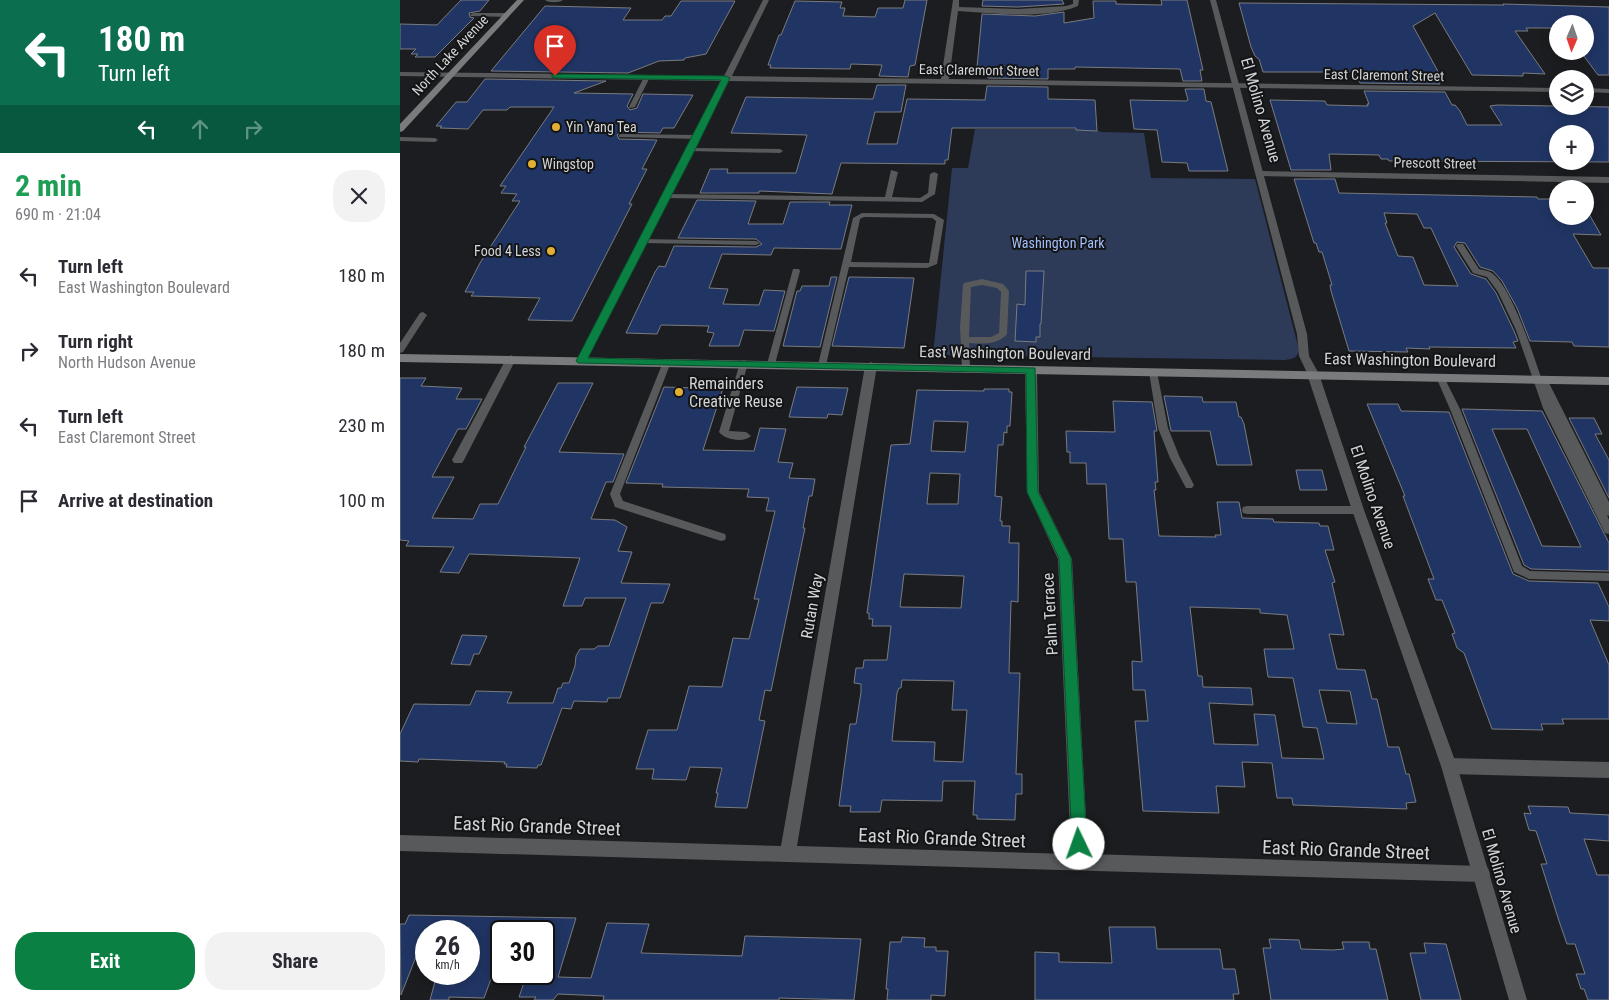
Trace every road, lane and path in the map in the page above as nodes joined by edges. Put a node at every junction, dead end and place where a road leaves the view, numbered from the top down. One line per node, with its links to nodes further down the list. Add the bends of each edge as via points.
1 (521, 0): 10 (main road, North Lake Avenue)
2 (548, 0): 3 (lane)
3 (560, 0)
4 (766, 0): 14 (street)
5 (956, 0): 8 (street)
6 (1076, 0): 8 (street, via 1073,8 1055,11)
7 (1213, 0): 16 (street, El Molino Avenue)
8 (954, 9): 15 (street)
9 (473, 14): 10 (lane)
10 (506, 15): 12 (main road, North Lake Avenue)
11 (400, 74): 12 (street, East Claremont Street)
12 (450, 76): 13 (street, East Claremont Street); 21 (main road, North Lake Avenue)
13 (647, 77): 14 (street, East Claremont Street); 20 (lane)
14 (726, 78): 15 (street, East Claremont Street); 23 (street)
15 (945, 82): 16 (street, East Claremont Street)
16 (1236, 86): 17 (street, East Claremont Street); 30 (street, El Molino Avenue)
17 (1549, 90)
18 (1594, 90): 19 (street)
19 (1609, 91)
20 (632, 107)
21 (402, 125)
22 (621, 136): 23 (lane)
23 (698, 137): 26 (street)
24 (400, 139): 25 (lane)
25 (435, 140)
26 (691, 150): 27 (lane); 32 (street)
27 (780, 151)
28 (894, 172): 33 (lane)
29 (934, 174): 33 (lane, via 930,194 922,200)
30 (1261, 174): 31 (street, Prescott Street); 53 (street, El Molino Avenue, via 1302,334 1304,356)
31 (1609, 180)
32 (666, 196): 33 (lane); 34 (street)
33 (888, 199)
34 (643, 241): 35 (lane); 44 (street)
35 (756, 243)
36 (1460, 246): 55 (lane, via 1476,271 1490,275 1499,286)
37 (846, 264): 37 (lane, via 857,218 862,215 934,216 940,220 933,264); 48 (lane)
38 (796, 271): 47 (lane)
39 (423, 315): 41 (lane)
40 (965, 340): 40 (lane, via 967,286 982,282 1000,286 1005,292 1003,334 992,340); 50 (lane)
41 (400, 350)
42 (400, 358): 43 (main road, East Washington Boulevard)
43 (511, 359): 44 (main road, East Washington Boulevard); 58 (street)
44 (581, 361): 45 (main road, East Washington Boulevard)
45 (666, 362): 46 (main road, East Washington Boulevard); 64 (lane, via 615,494 619,504)
46 (744, 363): 47 (main road, East Washington Boulevard); 57 (lane, via 724,432)
47 (771, 364): 48 (main road, East Washington Boulevard)
48 (822, 365): 49 (main road, East Washington Boulevard)
49 (871, 366): 50 (main road, East Washington Boulevard); 69 (street, Rutan Way)
50 (966, 368): 51 (main road, East Washington Boulevard)
51 (1031, 370): 52 (main road, East Washington Boulevard); 70 (street, Palm Terrace, via 1032,492 1065,558)
52 (1153, 372): 53 (main road, East Washington Boulevard); 59 (lane, via 1163,428)
53 (1313, 374): 54 (main road, East Washington Boulevard); 61 (street, El Molino Avenue)
54 (1440, 377): 55 (main road, East Washington Boulevard); 65 (lane, via 1518,569 1529,575)
55 (1541, 380): 56 (main road, East Washington Boulevard); 62 (lane); 63 (lane, via 1548,408)
56 (1609, 381)
57 (746, 436)
58 (458, 460)
59 (1189, 485)
60 (1247, 510): 61 (lane)
61 (1358, 510): 66 (street, El Molino Avenue)
62 (1609, 512)
63 (1609, 530)
64 (721, 537)
65 (1609, 577)
66 (1450, 766): 67 (street); 71 (street, El Molino Avenue)
67 (1609, 770)
68 (400, 843): 69 (street, East Rio Grande Street)
69 (788, 853): 70 (street, East Rio Grande Street)
70 (1080, 863): 71 (street, East Rio Grande Street)
71 (1482, 874): 72 (street, El Molino Avenue)
72 (1518, 1000)

